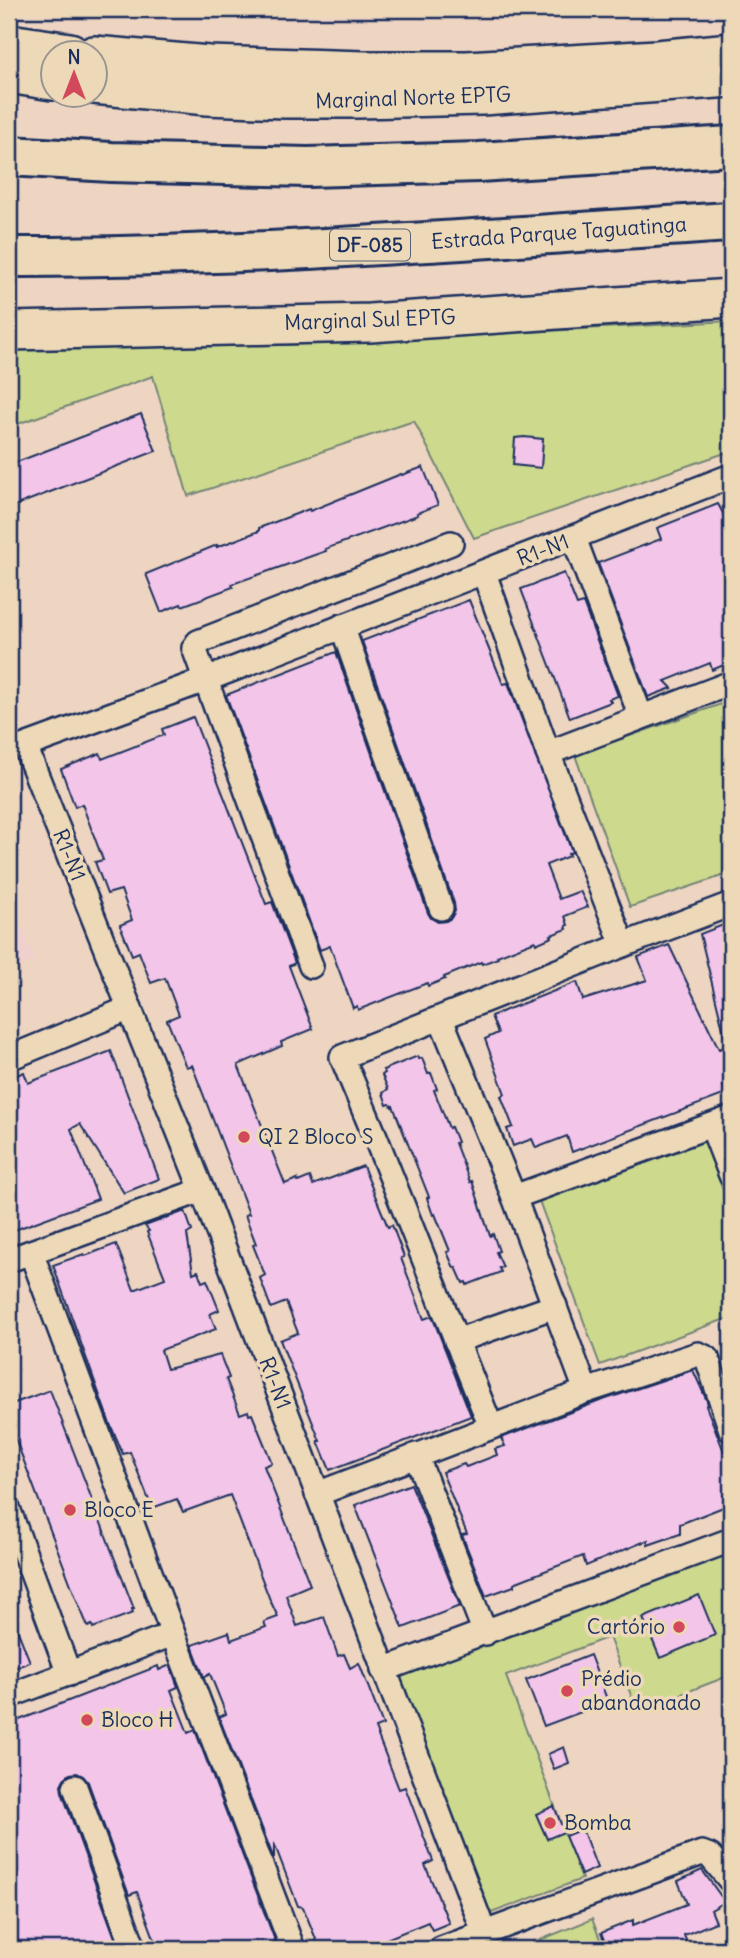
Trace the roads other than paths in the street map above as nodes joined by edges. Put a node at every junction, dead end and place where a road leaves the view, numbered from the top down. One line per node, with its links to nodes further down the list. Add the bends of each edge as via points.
1 (9, 43): 2 (main road)
2 (38, 47)
3 (731, 52): 4 (main road, Marginal Norte EPTG, via 467,71 209,65)
4 (108, 56)
5 (9, 76): 7 (main road)
6 (731, 80): 8 (main road, Marginal Norte EPTG, via 358,101 285,101)
7 (38, 81)
8 (108, 88)
9 (731, 146): 10 (highway, via 308,167)
10 (9, 156)
11 (731, 222): 12 (highway, Estrada Parque Taguatinga / DF-085, via 324,248)
12 (9, 257)
13 (731, 298): 14 (main road, Marginal Sul EPTG, via 370,323)
14 (9, 331)
15 (731, 476): 16 (street, R1-N1)
16 (575, 538): 18 (street, R1-N1); 22 (street)
17 (451, 543): 20 (street, via 198,642 194,648)
18 (484, 573): 19 (street, R1-N1); 24 (street)
19 (342, 626): 20 (street, R1-N1); 26 (street)
20 (205, 680): 23 (street, R1-N1); 28 (street)
21 (731, 682): 22 (street)
22 (641, 717): 24 (street)
23 (17, 749): 29 (street, R1-N1)
24 (548, 753): 27 (street)
25 (731, 904): 27 (street)
26 (442, 908)
27 (623, 945): 30 (street)
28 (311, 966)
29 (130, 1008): 31 (street); 34 (street, R1-N1)
30 (441, 1019): 35 (street); 39 (street, via 342,1057)
31 (9, 1059)
32 (722, 1122): 33 (street); 35 (street)
33 (731, 1175)
34 (202, 1190): 36 (street); 44 (street, R1-N1)
35 (514, 1197): 38 (street)
36 (31, 1252): 37 (street); 48 (street)
37 (9, 1260)
38 (555, 1306): 39 (street); 40 (street)
39 (456, 1341): 41 (street)
40 (586, 1391): 41 (street); 42 (street, via 703,1355)
41 (491, 1427): 43 (street)
42 (731, 1430)
43 (416, 1455): 44 (street); 47 (street)
44 (317, 1494): 49 (street, R1-N1)
45 (9, 1511): 50 (street)
46 (731, 1540): 47 (street)
47 (485, 1633): 49 (street)
48 (173, 1634): 50 (street); 56 (street)
49 (383, 1670): 54 (street, R1-N1)
50 (69, 1674): 51 (street)
51 (9, 1696)
52 (75, 1787): 55 (street)
53 (731, 1881): 54 (street, via 702,1853)
54 (484, 1933): 57 (street)
55 (134, 1949)
56 (293, 1949)
57 (441, 1949)

